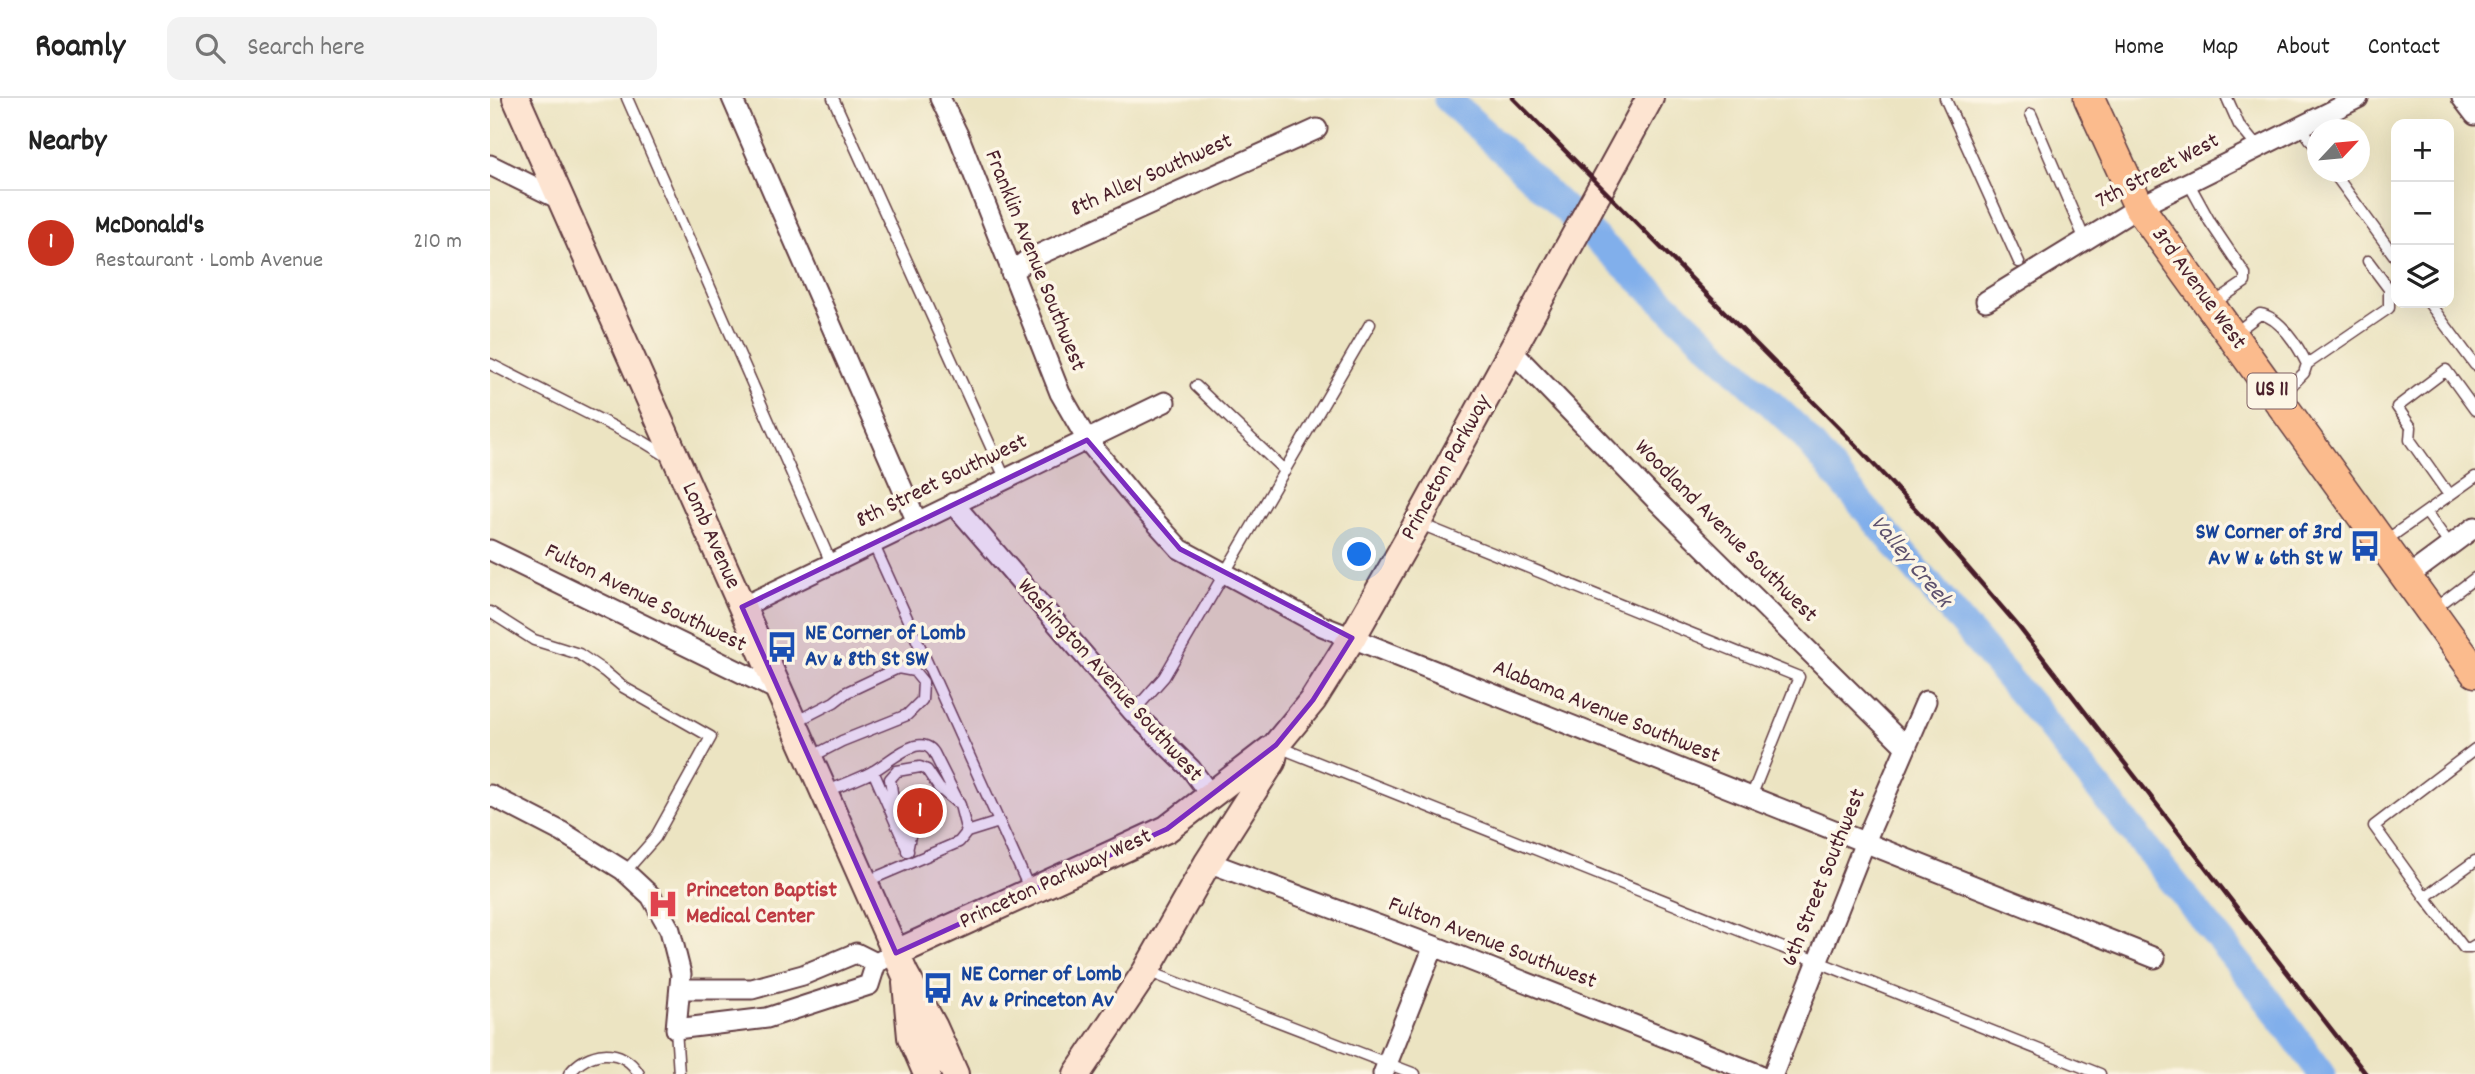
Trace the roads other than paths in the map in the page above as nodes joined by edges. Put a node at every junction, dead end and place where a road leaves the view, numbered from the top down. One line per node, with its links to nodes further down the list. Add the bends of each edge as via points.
1 (516, 98): 21 (main road, Lomb Avenue)
2 (626, 98): 56 (lane)
3 (732, 98): 49 (street)
4 (833, 98): 45 (lane)
5 (940, 98): 27 (street, Franklin Avenue Southwest)
6 (1650, 98): 33 (main road, Princeton Parkway)
7 (1945, 98): 26 (lane)
8 (2089, 98): 22 (main road, 3rd Avenue West / US 11)
9 (2227, 98): 17 (lane, via 2239,125)
10 (2358, 98): 14 (street, 7th Street West)
11 (2462, 98): 13 (street)
12 (2031, 114): 23 (lane)
13 (2475, 115)
14 (2301, 127): 16 (lane); 17 (street, 7th Street West)
15 (1317, 129): 27 (street, 8th Alley Southwest, via 1027,260)
16 (2307, 135)
17 (2258, 148): 19 (street, 7th Street West)
18 (490, 165): 21 (street)
19 (2188, 182): 22 (street, 7th Street West); 29 (lane, via 2245,274 2245,282)
20 (2340, 182): 24 (lane)
21 (561, 200): 42 (main road, Lomb Avenue)
22 (2139, 206): 23 (street, 7th Street West); 29 (main road, 3rd Avenue West / US 11)
23 (2085, 240): 28 (street, 7th Street West)
24 (2391, 251)
25 (2368, 261): 35 (lane, via 2389,289 2389,308)
26 (2019, 262)
27 (1011, 273): 41 (street, Franklin Avenue Southwest, via 1060,393)
28 (1986, 301)
29 (2210, 305): 32 (main road, 3rd Avenue West / US 11)
30 (2433, 308): 36 (lane)
31 (1370, 324): 43 (lane)
32 (2232, 335): 35 (lane, via 2260,314 2270,316); 38 (main road, 3rd Avenue West / US 11)
33 (1512, 351): 50 (main road, Princeton Parkway); 70 (street, Woodland Avenue Southwest)
34 (490, 364): 42 (lane)
35 (2307, 364): 38 (lane)
36 (2475, 365)
37 (1196, 386): 43 (lane)
38 (2278, 399): 53 (main road, 3rd Avenue West / US 11)
39 (1165, 402): 41 (street, 8th Street Southwest)
40 (2475, 410): 46 (lane, via 2446,370 2397,407 2411,427 2410,440)
41 (1087, 440): 45 (street, 8th Street Southwest); 57 (street, Alabama Avenue Southwest, via 1180,549)
42 (678, 464): 60 (main road, Lomb Avenue)
43 (1285, 471): 57 (lane)
44 (2475, 477): 46 (lane)
45 (1005, 478): 47 (street, 8th Street Southwest)
46 (2449, 495): 48 (lane)
47 (953, 503): 49 (street, 8th Street Southwest); 67 (street, Washington Avenue Southwest)
48 (2426, 512): 53 (lane); 54 (lane)
49 (917, 522): 52 (street, 8th Street Southwest)
50 (1418, 523): 63 (main road, Princeton Parkway); 77 (lane, via 1799,677)
51 (2475, 527): 54 (street)
52 (873, 543): 56 (street, 8th Street Southwest); 79 (lane)
53 (2382, 544): 58 (main road, 3rd Avenue West / US 11)
54 (2451, 545): 58 (street)
55 (490, 550): 65 (street, Fulton Avenue Southwest)
56 (831, 563): 60 (street, 8th Street Southwest)
57 (1224, 571): 63 (street, Alabama Avenue Southwest); 67 (lane, via 1164,677)
58 (2406, 578): 61 (main road, 3rd Avenue West / US 11)
59 (2475, 578): 61 (lane)
60 (742, 607): 65 (main road, Lomb Avenue)
61 (2431, 611): 64 (main road, 3rd Avenue West / US 11)
62 (490, 612): 86 (lane, via 534,640 579,654 623,687 711,737 655,838)
63 (1352, 638): 69 (main road, Princeton Parkway, via 1313,699); 77 (street, Alabama Avenue Southwest)
64 (2475, 672)
65 (779, 691): 68 (main road, Lomb Avenue)
66 (1926, 701): 70 (street, 6th Street Southwest)
67 (1133, 712): 76 (street, Washington Avenue Southwest, via 1191,769)
68 (793, 723): 72 (main road, Lomb Avenue); 72 (lane, via 898,668 914,671 923,682 922,700 908,715)
69 (1276, 745): 76 (main road, Washington Avenue Southwest); 85 (main road, Princeton Parkway, via 1272,762); 93 (lane)
70 (1905, 746): 81 (street, 6th Street Southwest)
71 (2475, 749): 89 (lane, via 2374,826)
72 (808, 758): 74 (main road, Lomb Avenue)
73 (873, 771): 74 (lane); 78 (lane, via 916,746 928,746); 82 (lane)
74 (824, 793): 87 (main road, Lomb Avenue)
75 (490, 794): 86 (street)
76 (1211, 796): 88 (main road, Princeton Parkway West, via 1167,829)
77 (1751, 797): 81 (street, Alabama Avenue Southwest)
78 (960, 805): 80 (lane); 82 (lane, via 939,788 928,770 916,766 897,771 890,779 910,836)
79 (999, 822): 80 (lane); 88 (lane)
80 (967, 832): 83 (lane, via 959,842)
81 (1865, 842): 92 (street, Alabama Avenue Southwest); 93 (street, 6th Street Southwest)
82 (907, 851): 83 (lane)
83 (912, 861): 87 (lane)
84 (2475, 861): 89 (lane)
85 (1208, 862): 91 (street, Fulton Avenue Southwest); 95 (main road, Princeton Parkway)
86 (625, 872): 97 (street, via 651,896 670,930)
87 (864, 883): 94 (main road, Lomb Avenue)
88 (1030, 891): 94 (main road, Princeton Parkway West)
89 (2425, 897): 90 (lane, via 2464,948)
90 (2475, 945)
91 (1434, 946): 100 (street); 108 (street, Fulton Avenue Southwest)
92 (2155, 958)
93 (1818, 961): 109 (street, 6th Street Southwest); 110 (lane)
94 (892, 963): 96 (street, via 856,953); 98 (street, via 869,985); 104 (main road, Lomb Avenue, via 911,1037); 105 (main road, Lomb Avenue, via 934,1027)
95 (1146, 971): 100 (lane); 106 (main road, Princeton Parkway)
96 (775, 982): 97 (street, via 752,989); 98 (street)
97 (680, 989): 99 (street)
98 (779, 1014): 99 (street)
99 (677, 1029): 103 (lane)
100 (1385, 1068): 107 (lane)
101 (569, 1074): 102 (lane, via 589,1056 602,1053 628,1060)
102 (639, 1074)
103 (679, 1074)
104 (927, 1074)
105 (955, 1074)
106 (1077, 1074)
107 (1415, 1074)
108 (1758, 1074)
109 (1773, 1074)
110 (2100, 1074)

